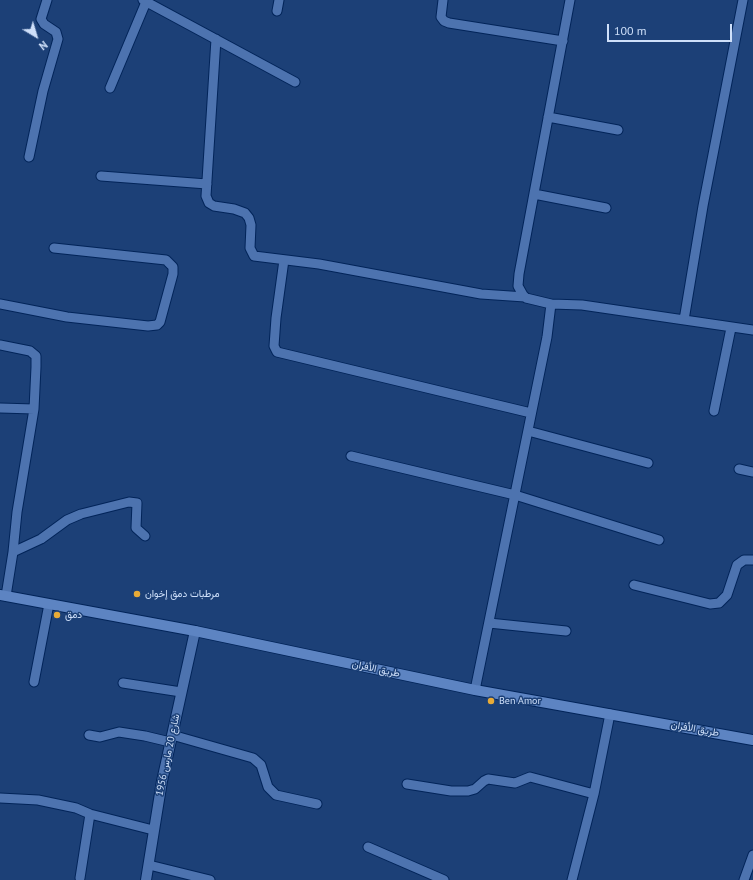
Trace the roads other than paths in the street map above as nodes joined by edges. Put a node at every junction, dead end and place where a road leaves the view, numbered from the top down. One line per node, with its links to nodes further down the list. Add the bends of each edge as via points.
1 (47, 0): 14 (street, via 41,20 56,32 58,39 43,91)
2 (279, 0): 7 (street)
3 (443, 0): 9 (street, via 441,17 448,23)
4 (570, 0): 9 (street)
5 (743, 0): 24 (street)
6 (144, 1): 8 (street); 11 (street)
7 (277, 12)
8 (216, 39): 10 (street); 16 (street)
9 (563, 41): 12 (street)
10 (295, 82)
11 (110, 88)
12 (548, 117): 13 (street); 17 (street)
13 (618, 130)
14 (29, 157)
15 (101, 176): 16 (street)
16 (208, 184): 20 (street, via 206,196 209,203 245,213 249,218 252,254 259,258)
17 (534, 194): 18 (street); 21 (street, via 519,274 518,286)
18 (606, 208)
19 (54, 248): 22 (street, via 166,260 173,267 173,274 160,322 148,326 67,317)
20 (284, 260): 21 (street, via 319,264 481,294); 31 (street, via 276,318 274,346 277,352)
21 (525, 297): 23 (street)
22 (0, 304)
23 (551, 304): 24 (street, via 582,305); 31 (street, via 547,337)
24 (684, 320): 25 (street)
25 (731, 328): 26 (street); 30 (street)
26 (753, 330)
27 (0, 345): 29 (street, via 30,352 36,356)
28 (0, 408): 29 (street)
29 (34, 409): 40 (street, via 16,512)
30 (714, 411)
31 (531, 413): 32 (street)
32 (528, 431): 34 (street); 37 (street)
33 (351, 456): 37 (street)
34 (648, 463)
35 (739, 469): 36 (street)
36 (753, 472)
37 (515, 495): 39 (street); 45 (street)
38 (145, 536): 40 (street, via 136,528 137,504 130,502 80,514 41,539)
39 (659, 540)
40 (13, 552): 43 (street)
41 (753, 560): 42 (street, via 744,560 736,565 728,595 719,603 710,604)
42 (634, 585)
43 (3, 595): 44 (main road, طريق الأفران)
44 (49, 604): 46 (main road, طريق الأفران); 48 (street)
45 (489, 623): 47 (street); 50 (street)
46 (194, 631): 50 (main road, طريق الأفران); 51 (street, شارع 20 مارس 1956)
47 (566, 631)
48 (34, 682)
49 (123, 684): 51 (street)
50 (475, 690): 52 (main road, طريق الأفران)
51 (181, 692): 54 (street, شارع 20 مارس 1956)
52 (610, 714): 55 (main road, طريق الأفران); 57 (street)
53 (89, 736): 54 (street, via 100,737 119,732)
54 (171, 738): 59 (street, via 253,758 261,765 268,787 276,795); 61 (street, شارع 20 مارس 1956)
55 (753, 740)
56 (407, 784): 57 (street, via 468,791 488,779 509,784 530,777)
57 (594, 794): 69 (street)
58 (0, 798): 60 (street, via 38,800 76,808)
59 (317, 804)
60 (90, 814): 61 (street); 65 (street)
61 (153, 830): 64 (street, شارع 20 مارس 1956)
62 (368, 847): 68 (street)
63 (753, 856): 70 (street)
64 (149, 865): 66 (street, شارع 20 مارس 1956); 67 (street)
65 (80, 878)
66 (146, 880)
67 (210, 880)
68 (444, 880)
69 (572, 880)
70 (744, 880)

